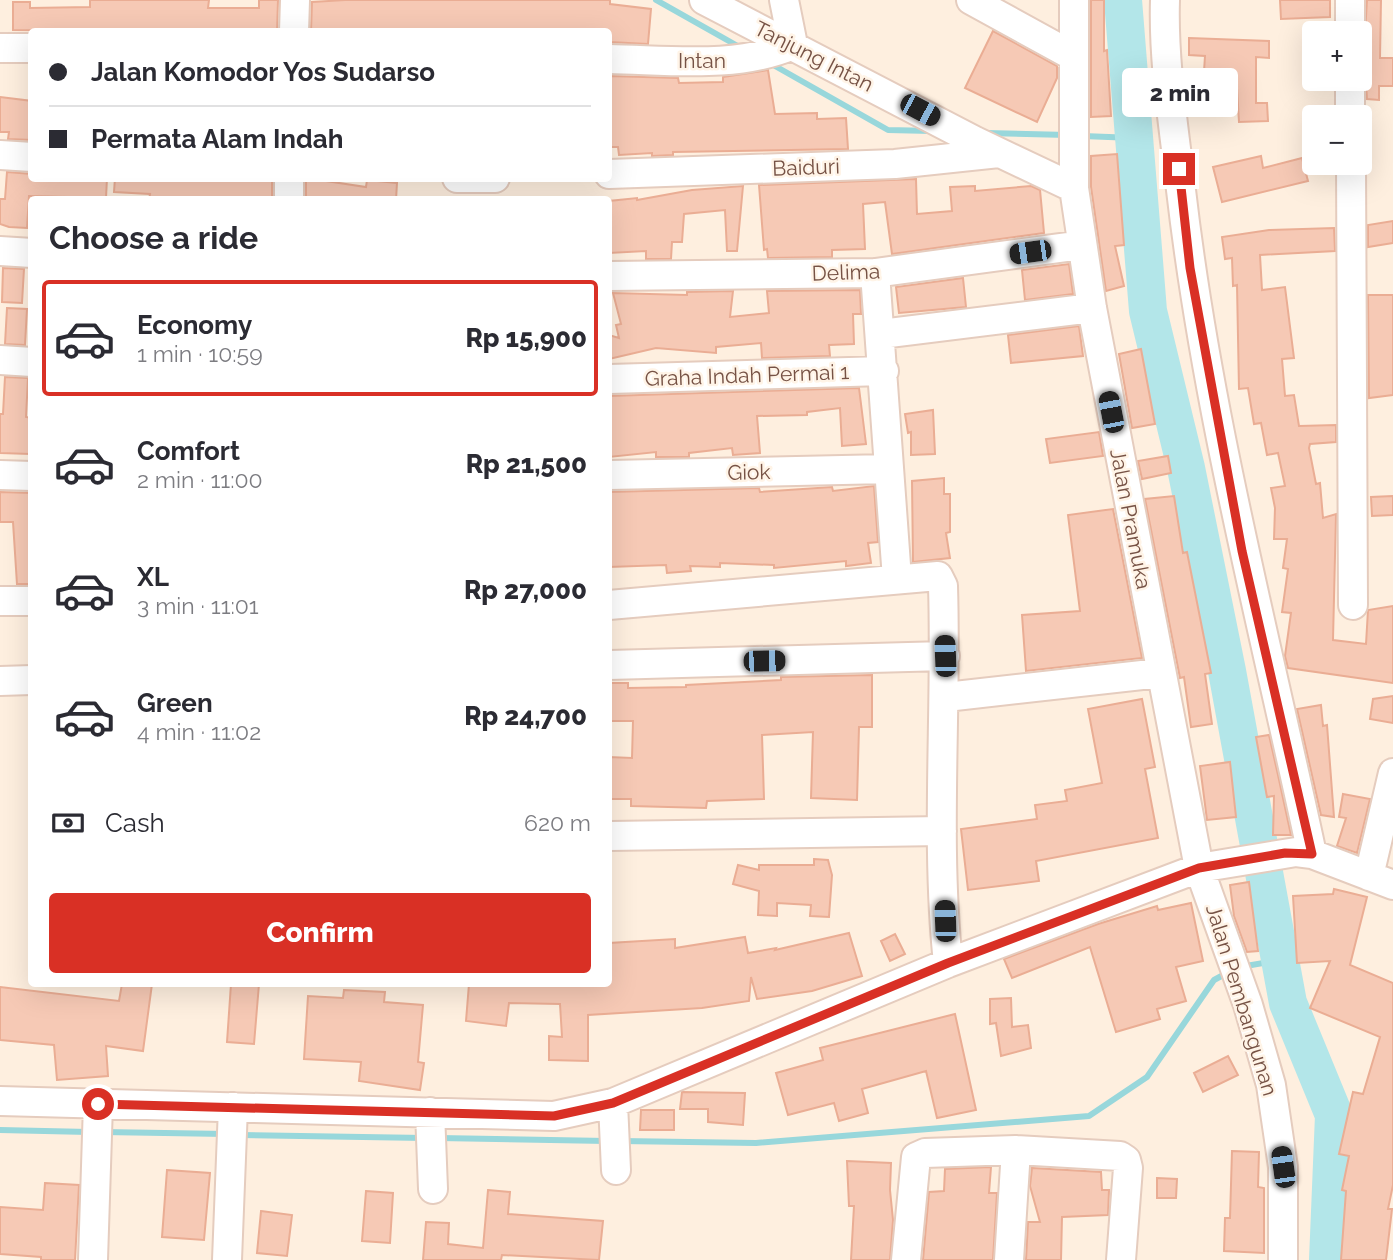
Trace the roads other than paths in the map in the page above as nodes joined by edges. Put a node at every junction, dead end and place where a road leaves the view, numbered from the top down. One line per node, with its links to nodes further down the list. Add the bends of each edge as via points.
1 (295, 0): 9 (street)
2 (705, 0): 12 (street, Tanjung Intan)
3 (784, 0): 12 (street)
4 (971, 0): 13 (street)
5 (1074, 0): 13 (street, Jalan Pramuka)
6 (1165, 0): 50 (street, via 1190,268)
7 (1350, 0): 8 (street)
8 (1350, 21)
9 (294, 28)
10 (0, 47): 11 (street)
11 (28, 48)
12 (784, 49): 14 (street, Intan, via 729,61); 15 (street, Tanjung Intan)
13 (1073, 56): 20 (street, Jalan Pramuka)
14 (612, 59)
15 (999, 151): 18 (street, Baiduri, via 895,164); 20 (street, Tanjung Intan)
16 (0, 155): 17 (street)
17 (28, 156)
18 (612, 174)
19 (1351, 175): 40 (street)
20 (1074, 188): 21 (street, Jalan Pramuka)
21 (1082, 245): 24 (street, Delima); 26 (street, Jalan Pramuka)
22 (0, 251): 23 (street)
23 (28, 253)
24 (875, 273): 25 (street, Delima); 27 (street)
25 (612, 276)
26 (1092, 308): 27 (street); 43 (street, Jalan Pramuka)
27 (881, 334): 30 (street)
28 (0, 360): 29 (street)
29 (28, 362)
30 (884, 371): 31 (street, Graha Indah Permai 1); 32 (street)
31 (612, 379)
32 (888, 469): 34 (street, Giok); 36 (street)
33 (0, 475): 35 (street)
34 (612, 475)
35 (28, 476)
36 (897, 579): 39 (street); 41 (street, via 938,576 941,580)
37 (0, 601): 38 (street)
38 (28, 601)
39 (612, 605)
40 (1353, 605)
41 (945, 656): 42 (street); 46 (street)
42 (612, 665)
43 (1160, 673): 46 (street); 51 (street, Jalan Pramuka)
44 (28, 680): 45 (street)
45 (0, 681)
46 (946, 696): 48 (street)
47 (1393, 773): 52 (street)
48 (942, 831): 49 (street); 53 (street)
49 (612, 836)
50 (1298, 853): 51 (street); 52 (street)
51 (1199, 868): 53 (street); 67 (street, Jalan Pembangunan, via 1271,1085 1283,1167)
52 (1381, 880)
53 (948, 963): 56 (street)
54 (0, 1101): 55 (street)
55 (97, 1114): 57 (street); 62 (street)
56 (614, 1115): 58 (street); 60 (street)
57 (233, 1116): 58 (street); 63 (street)
58 (430, 1118): 61 (street)
59 (1016, 1150): 64 (street, via 925,1153 914,1161); 65 (street); 66 (street, via 1126,1160)
60 (616, 1163)
61 (433, 1189)
62 (93, 1260)
63 (227, 1260)
64 (906, 1260)
65 (1009, 1260)
66 (1121, 1260)
67 (1283, 1260)

